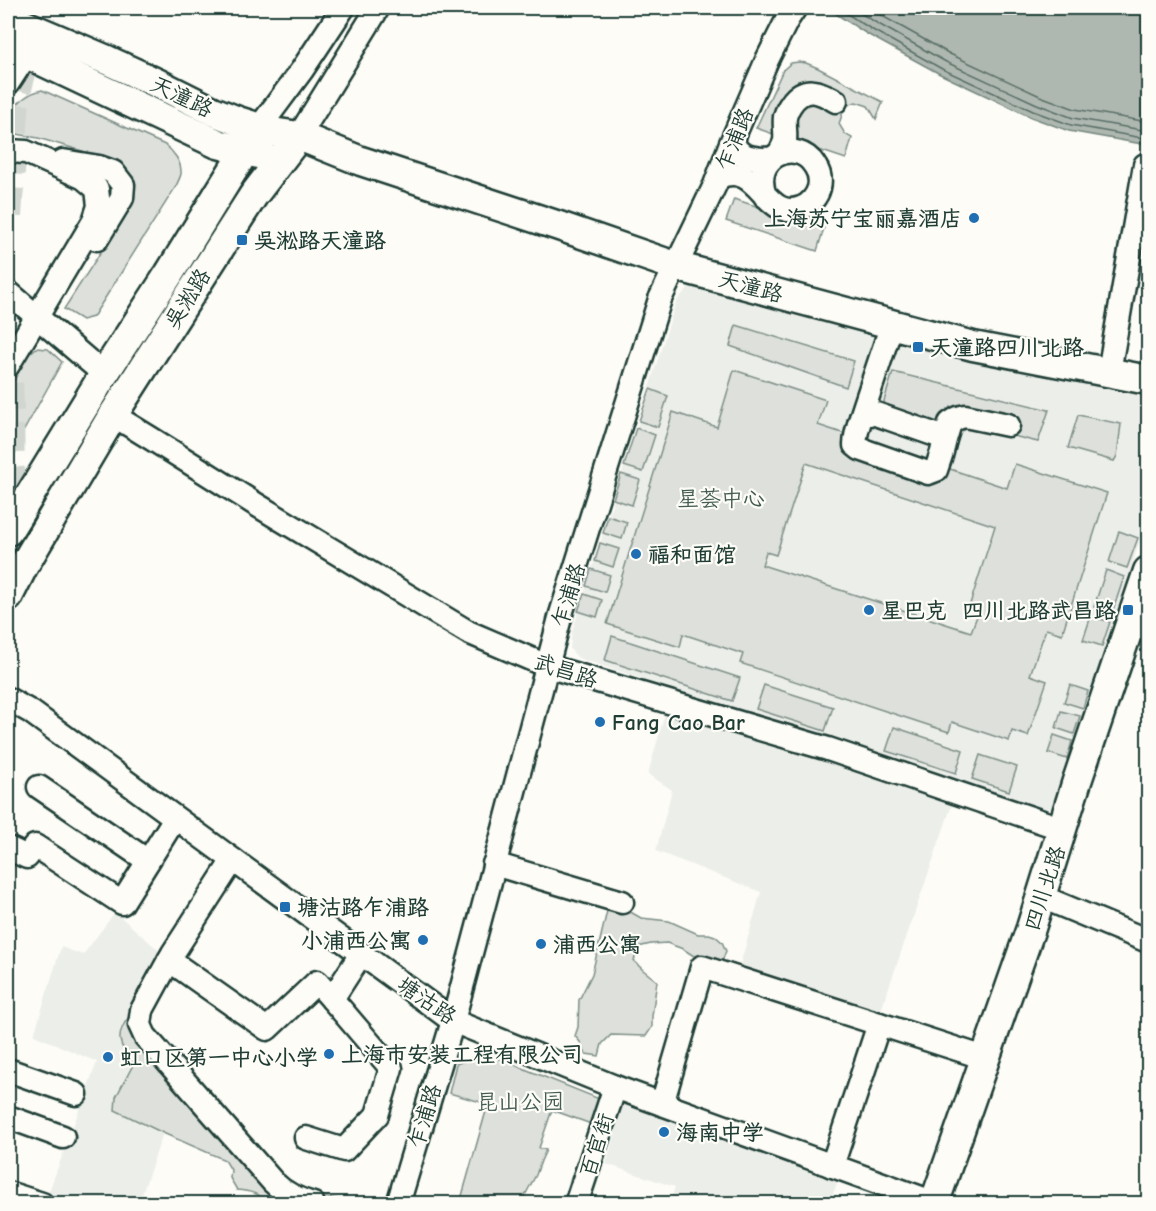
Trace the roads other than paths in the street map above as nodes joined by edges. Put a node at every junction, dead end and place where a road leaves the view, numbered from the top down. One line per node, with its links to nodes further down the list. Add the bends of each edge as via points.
1 (341, 8): 10 (street, 吴淞路)
2 (378, 8): 11 (street, 吴淞路)
3 (795, 8): 9 (street, 乍浦路, via 767,60)
4 (8, 18): 5 (main road, 天潼路)
5 (24, 44): 6 (street); 10 (main road, 天潼路, via 218,144)
6 (8, 83)
7 (836, 101): 8 (street, via 821,93 803,93 789,108)
8 (785, 126): 13 (street, via 792,145); 14 (street, via 784,142)
9 (734, 138): 14 (street, via 736,148 747,157); 17 (street, 乍浦路)
10 (252, 139): 11 (main road, 天潼路, via 258,155); 26 (main road, 吴淞路)
11 (292, 145): 20 (main road, 天潼路, via 310,154 361,161); 29 (main road, 吴淞路, via 253,196)
12 (8, 151): 15 (street, via 26,152)
13 (802, 154): 14 (street, via 788,152); 18 (street, via 818,170 819,188 809,204 791,210)
14 (775, 156): 18 (street, via 764,167 761,177)
15 (44, 160): 19 (street, via 99,167 113,172 123,185 122,198); 22 (street, via 84,178 97,189 99,206)
16 (1145, 165): 25 (street)
17 (719, 177): 18 (street, via 737,174 749,179); 20 (street, 乍浦路)
18 (765, 196)
19 (96, 240)
20 (675, 266): 23 (main road, 天潼路); 36 (street, 乍浦路, via 650,329)
21 (8, 292): 22 (street)
22 (37, 317): 24 (street); 26 (street)
23 (891, 324): 25 (main road, 天潼路, via 973,346); 28 (street)
24 (8, 365)
25 (1109, 372): 27 (main road, 天潼路)
26 (104, 374): 32 (main road, 吴淞路)
27 (1149, 380)
28 (867, 412): 31 (street); 31 (street, via 855,445 928,473 936,470)
29 (112, 415): 34 (main road, 吴淞路); 36 (street, 武昌路, via 468,632)
30 (1008, 425): 31 (street, via 965,416)
31 (941, 433)
32 (8, 531)
33 (1149, 571): 35 (main road, 四川北路)
34 (8, 597)
35 (1139, 628): 40 (main road, 四川北路, via 1110,683)
36 (547, 666): 40 (street, 武昌路, via 828,749); 44 (street, 乍浦路)
37 (8, 699): 39 (street, 塘沽路)
38 (39, 787): 43 (street)
39 (175, 818): 42 (street, 塘沽路); 43 (street)
40 (1063, 829): 45 (main road, 四川北路)
41 (8, 848): 43 (street, via 27,857 35,846 122,903)
42 (233, 860): 48 (street, 塘沽路); 49 (street)
43 (148, 861)
44 (494, 864): 46 (street); 51 (street, 乍浦路)
45 (1041, 897): 47 (street); 53 (main road, 四川北路)
46 (622, 902)
47 (1149, 941)
48 (361, 954): 50 (street); 51 (street, 塘沽路)
49 (169, 960): 50 (street, via 267,1029 316,982); 64 (street, via 142,1010 141,1025 146,1036 281,1190)
50 (332, 999): 60 (street, via 391,1068 377,1115 344,1150)
51 (453, 1021): 55 (street, 塘沽路); 65 (street, 乍浦路)
52 (879, 1024): 53 (street); 57 (street, via 702,968); 61 (street)
53 (986, 1058): 67 (main road, 四川北路)
54 (8, 1070): 56 (street)
55 (615, 1087): 57 (street, 塘沽路); 66 (street, 百官街)
56 (76, 1094)
57 (662, 1104): 61 (street, 塘沽路)
58 (8, 1117): 59 (street)
59 (63, 1137)
60 (306, 1138)
61 (832, 1166): 67 (street, 塘沽路)
62 (8, 1192): 63 (street)
63 (42, 1203)
64 (313, 1203)
65 (398, 1203)
66 (576, 1203)
67 (934, 1203): 68 (street, 塘沽路)
68 (940, 1203)

